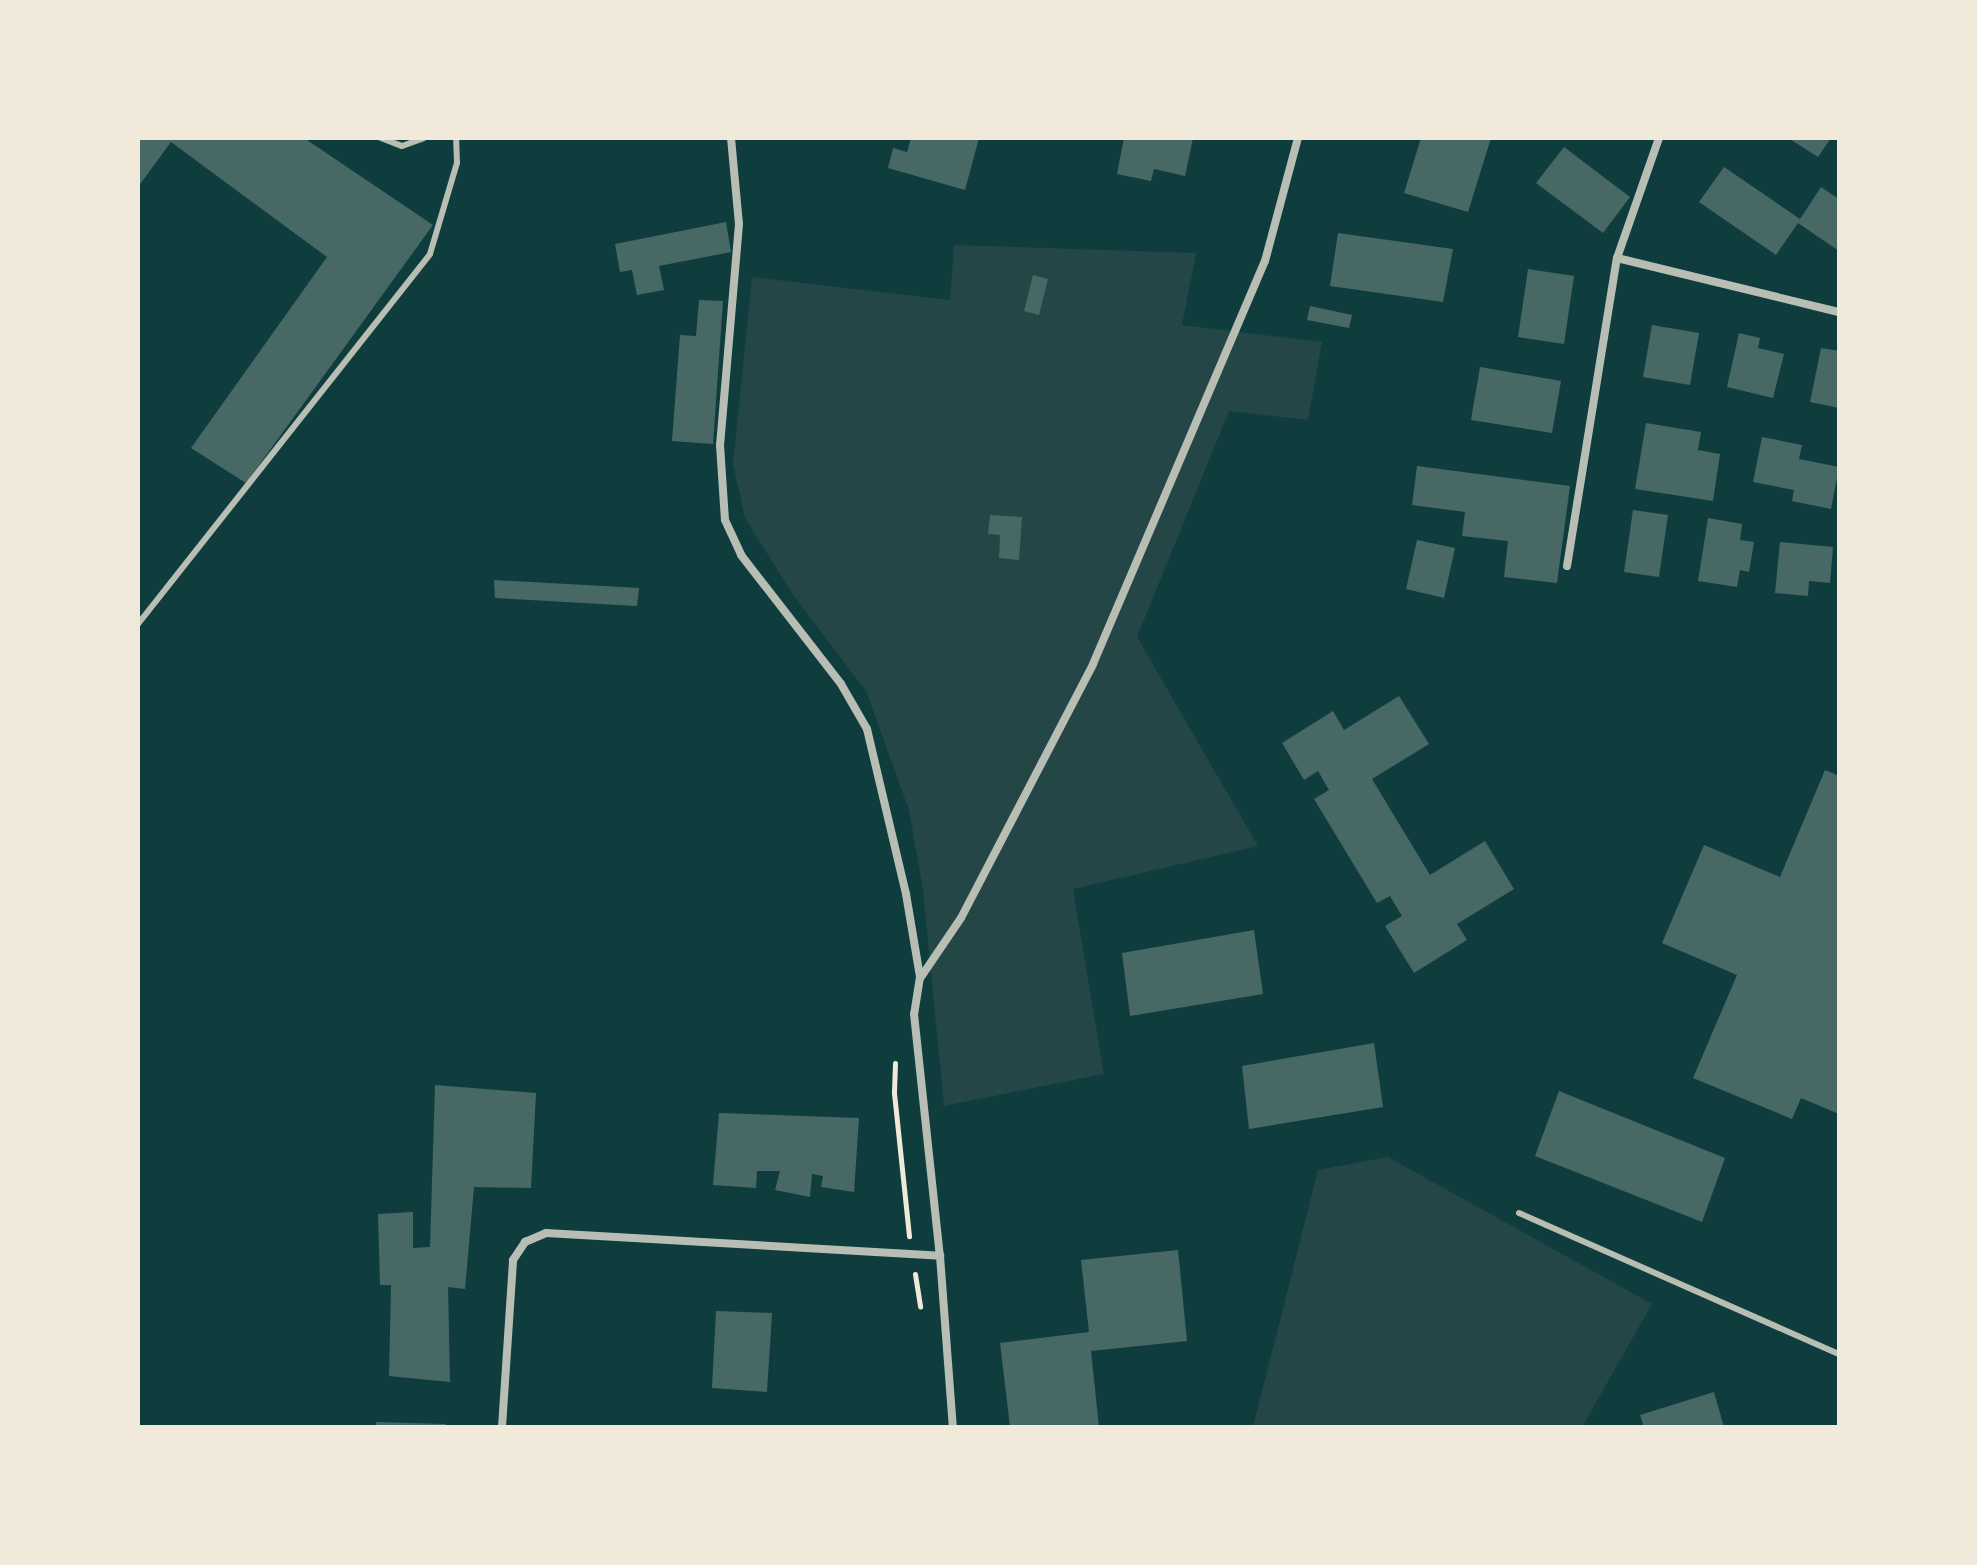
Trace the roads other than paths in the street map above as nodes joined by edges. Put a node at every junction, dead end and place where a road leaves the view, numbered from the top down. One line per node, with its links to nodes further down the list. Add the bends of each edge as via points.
1 (381, 138): 2 (lane, via 402,146)
2 (424, 138)
3 (456, 138): 10 (lane, via 457,163 430,254)
4 (731, 138): 11 (street, via 739,224 720,445 725,520 741,555 841,684 867,729)
5 (1298, 138): 11 (street, via 1265,261 1093,664 961,918)
6 (1659, 138): 7 (street)
7 (1617, 258): 8 (street); 9 (street)
8 (1839, 312)
9 (1567, 566)
10 (138, 624)
11 (920, 977): 13 (street, via 914,1014)
12 (1519, 1213): 14 (lane)
13 (940, 1256): 15 (street, via 546,1233 525,1242 513,1260); 16 (street)
14 (1839, 1354)
15 (502, 1427)
16 (953, 1427)

